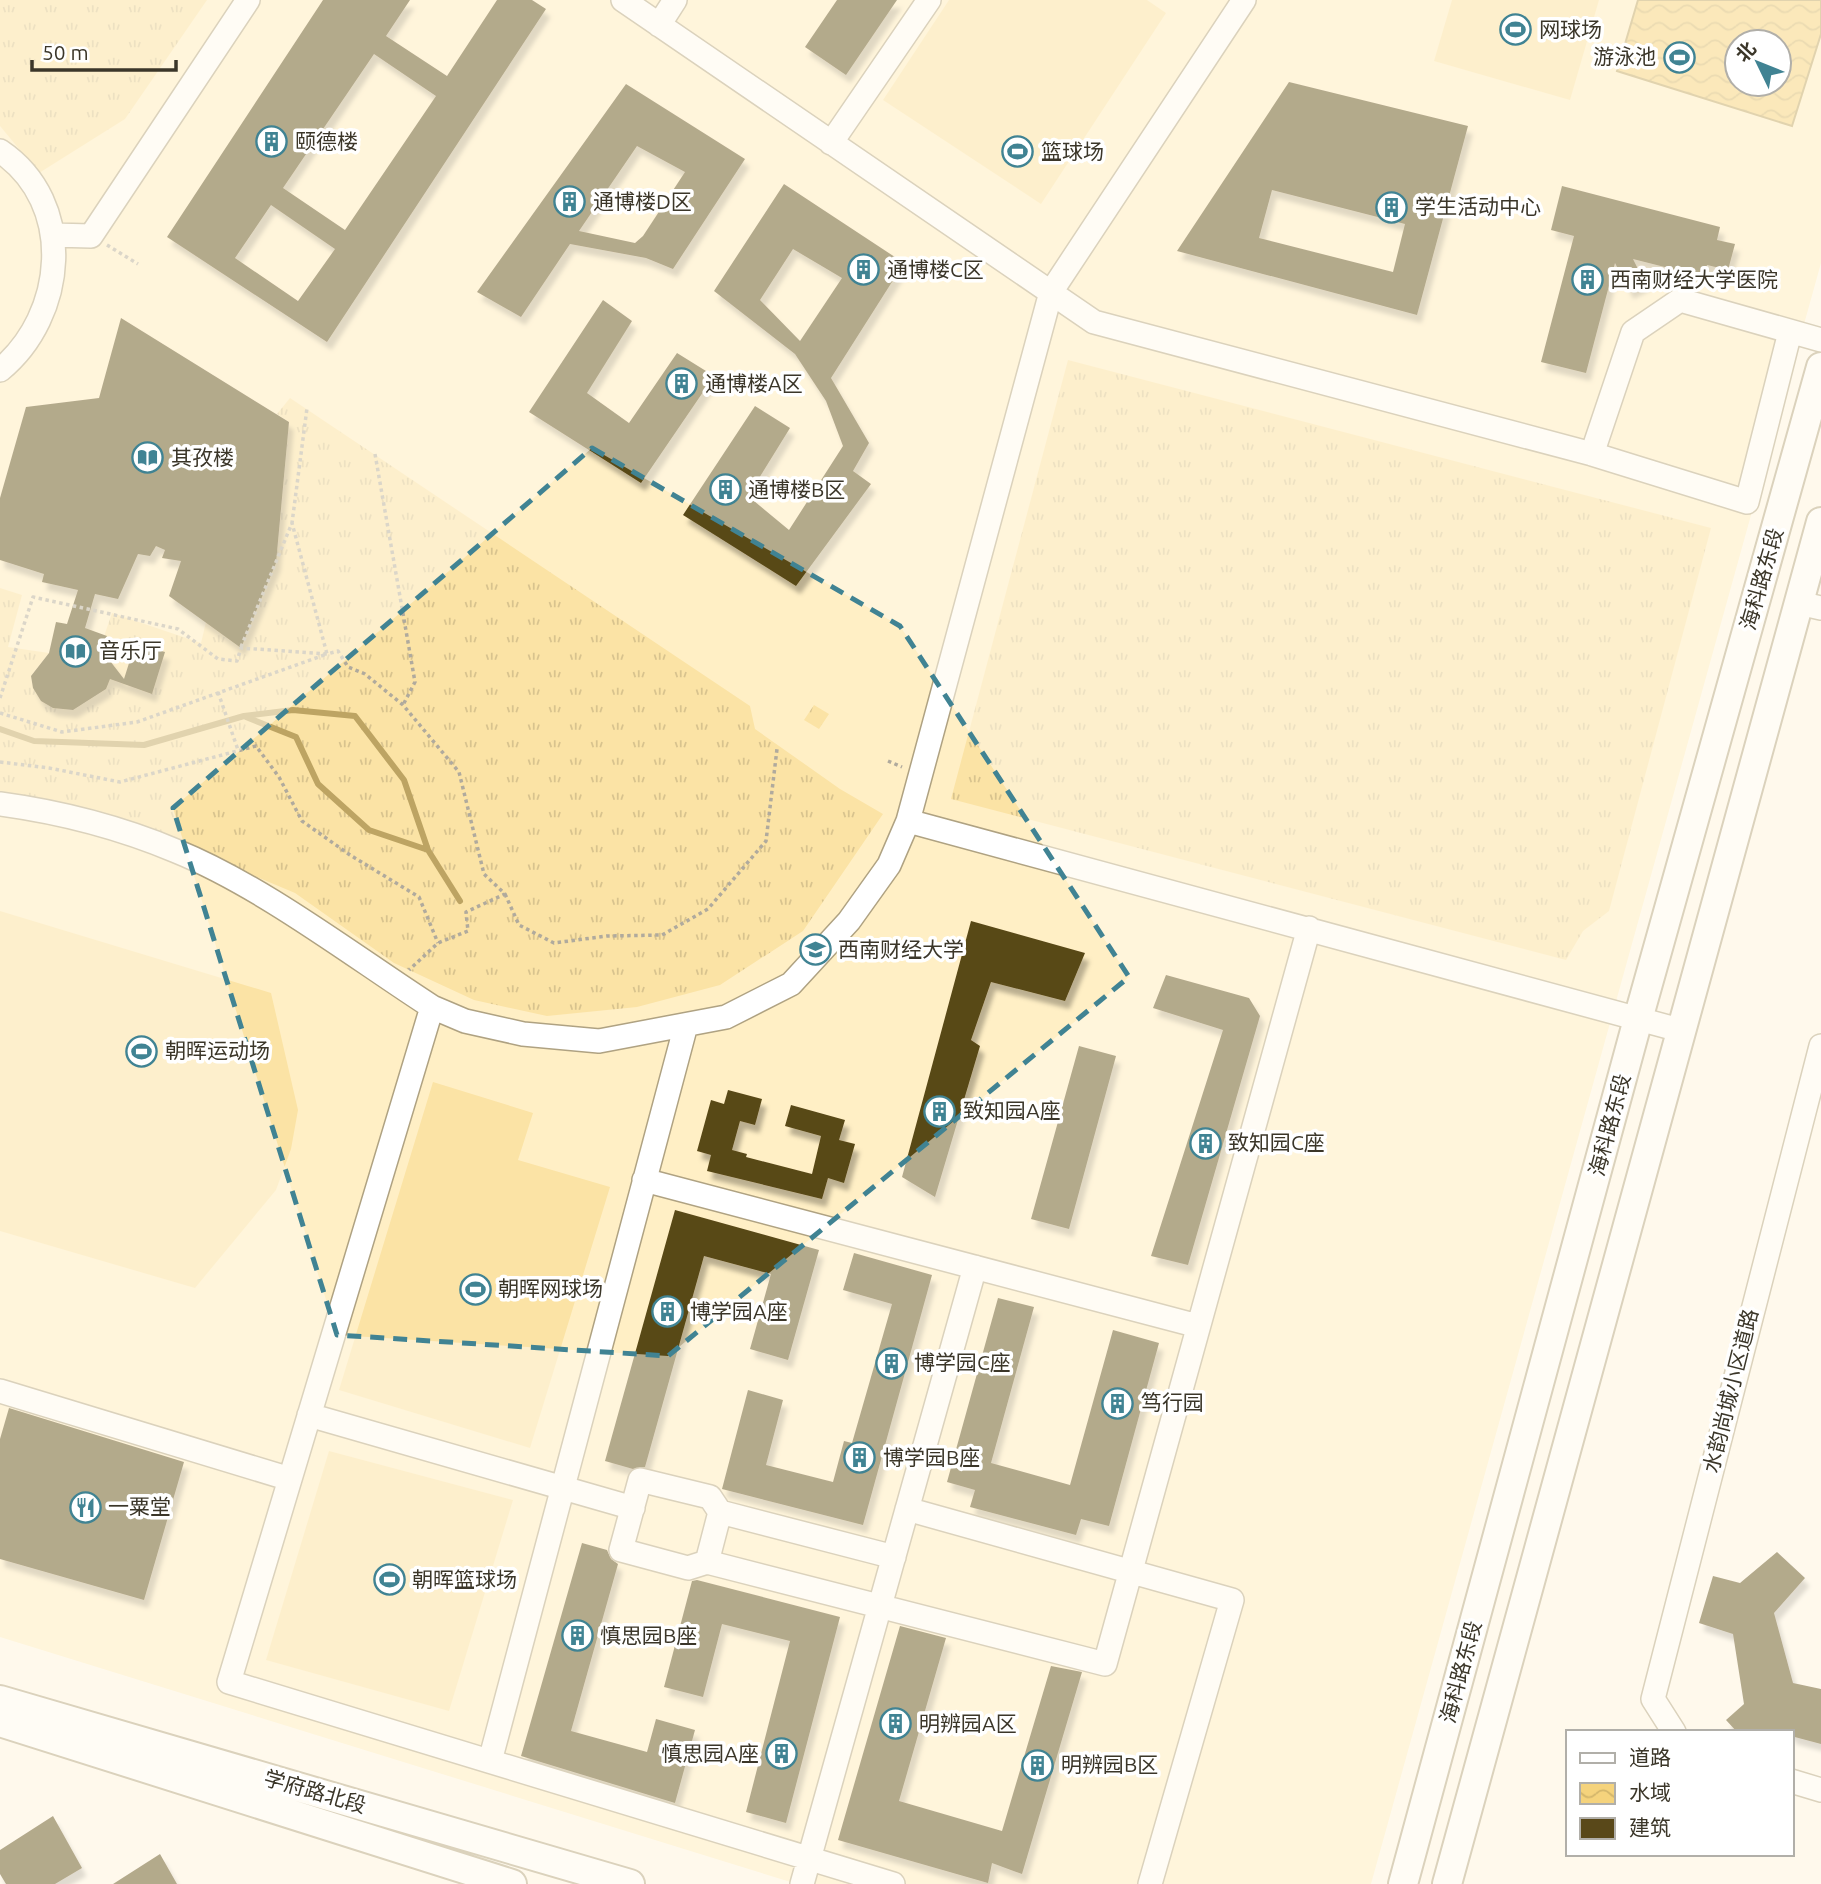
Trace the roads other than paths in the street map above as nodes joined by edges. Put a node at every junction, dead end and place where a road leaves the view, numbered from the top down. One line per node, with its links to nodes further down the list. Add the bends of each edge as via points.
1 (248, 0): 9 (street, via 92,236)
2 (622, 0): 6 (street)
3 (675, 0): 6 (street)
4 (929, 0): 7 (street)
5 (1244, 0): 10 (street)
6 (659, 25): 7 (street)
7 (831, 143): 10 (street)
8 (0, 151): 9 (street, via 29,179 44,205)
9 (53, 235): 14 (street, via 53,282 45,312 21,352)
10 (1051, 292): 15 (street, via 1094,322); 19 (street)
11 (1790, 332): 12 (street); 15 (street, via 1680,300 1633,332); 15 (street, via 1747,502)
12 (1821, 340)
13 (1821, 367): 22 (main road, 海科路东段)
14 (0, 370)
15 (1592, 454)
16 (1821, 522): 17 (main road, 海科路东段)
17 (1810, 605): 24 (main road, 海科路东段)
18 (0, 804): 21 (street, via 95,824 176,851 242,884)
19 (908, 821): 20 (street); 23 (street, via 890,865 849,921 791,984 726,1017)
20 (1309, 928): 22 (street); 28 (street)
21 (432, 1007): 23 (street, via 465,1021 523,1034 599,1041); 30 (street)
22 (1639, 1019): 24 (street); 52 (main road, 海科路东段)
23 (686, 1025): 26 (street)
24 (1683, 1031): 53 (main road, 海科路东段)
25 (1821, 1046): 42 (street, 水韵尚城小区道路, via 1653,1699)
26 (644, 1180): 27 (street); 32 (street)
27 (975, 1267): 28 (street); 34 (street)
28 (1198, 1326): 38 (street)
29 (0, 1391): 31 (street)
30 (309, 1415): 31 (street); 32 (street)
31 (290, 1479): 43 (street, via 229,1682)
32 (562, 1488): 33 (street); 43 (street)
33 (633, 1508): 35 (street, via 640,1480 709,1497); 37 (street, via 621,1550 688,1567)
34 (907, 1509): 36 (street); 38 (street)
35 (720, 1512): 36 (street); 37 (street)
36 (894, 1557): 39 (street)
37 (706, 1562): 39 (street)
38 (1131, 1572): 39 (street, via 1105,1664); 51 (street, via 1231,1600)
39 (880, 1607): 46 (street)
40 (0, 1700): 48 (main road, 学府路北段)
41 (0, 1722): 47 (main road, 学府路北段)
42 (1673, 1730)
43 (490, 1761): 46 (street)
44 (1793, 1782): 45 (street)
45 (1821, 1790)
46 (809, 1858): 49 (street); 50 (street)
47 (512, 1884)
48 (630, 1884)
49 (802, 1884)
50 (893, 1884)
51 (1150, 1884)
52 (1403, 1884)
53 (1447, 1884)

